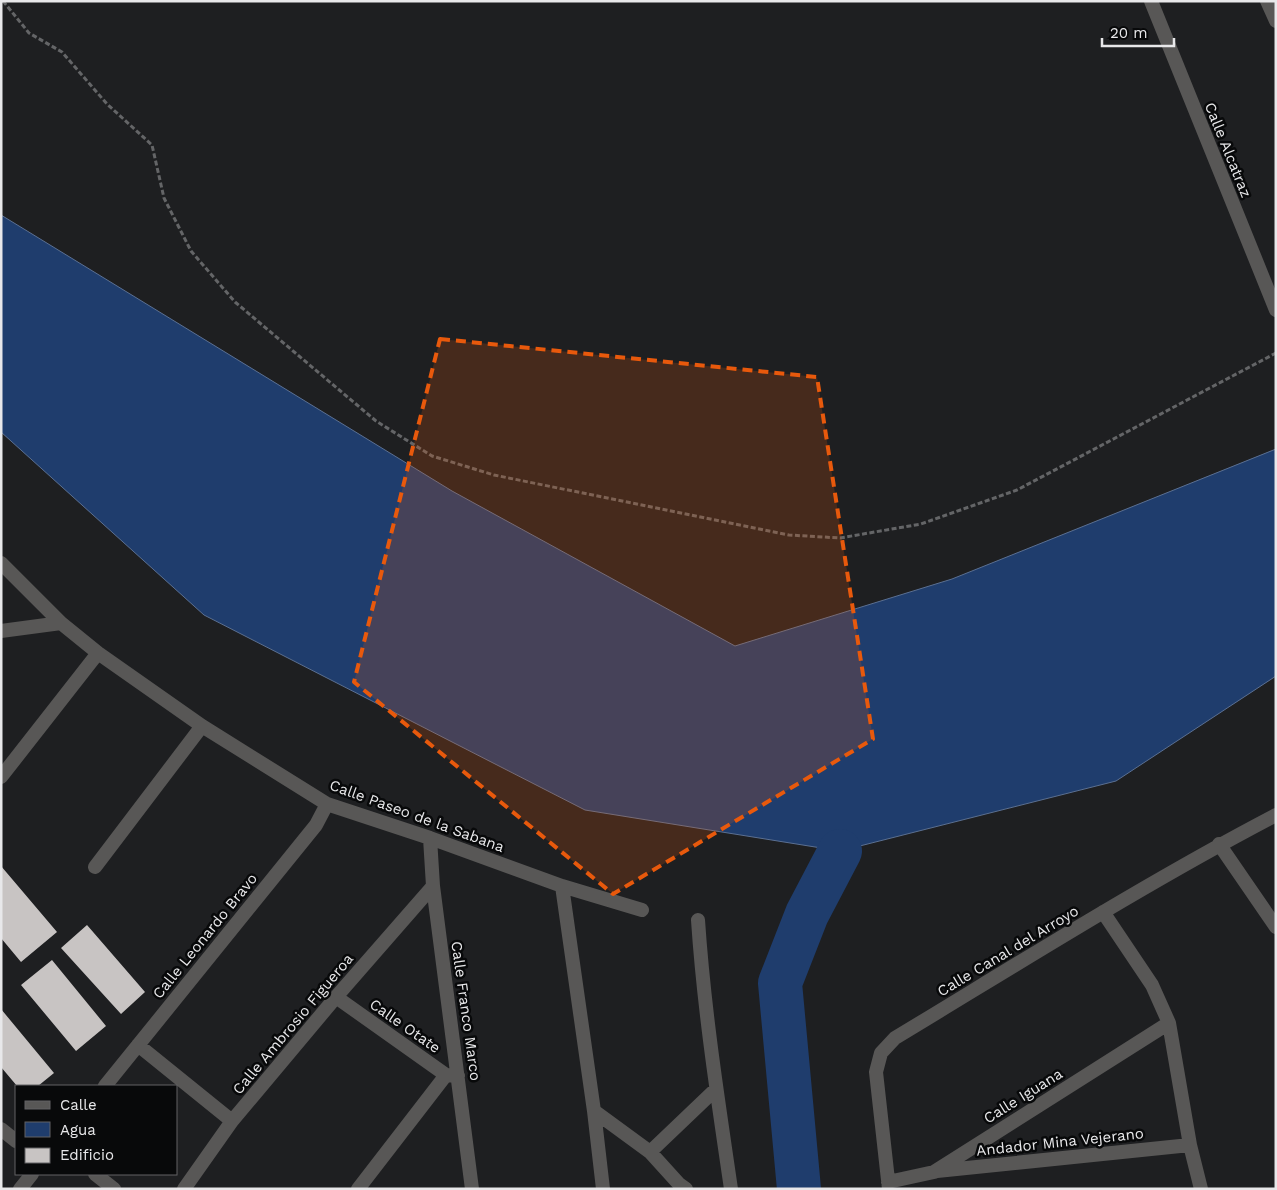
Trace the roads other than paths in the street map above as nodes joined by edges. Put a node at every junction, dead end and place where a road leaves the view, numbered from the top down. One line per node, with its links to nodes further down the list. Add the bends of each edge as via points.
1 (1151, 1): 4 (street, Calle Alcatraz)
2 (1267, 1): 3 (street)
3 (1276, 21)
4 (1276, 310)
5 (1, 563): 6 (street, Calle Paseo de la Sabana)
6 (62, 623): 7 (street); 8 (street, Calle Paseo de la Sabana)
7 (1, 632)
8 (98, 653): 9 (street, Calle Paseo de la Sabana); 10 (street)
9 (202, 726): 11 (street, Calle Paseo de la Sabana); 15 (street)
10 (1, 777)
11 (327, 804): 13 (street, Calle Paseo de la Sabana); 24 (street, Calle Leonardo Bravo, via 316,825)
12 (1276, 815): 14 (street, Calle Canal del Arroyo)
13 (430, 838): 16 (street, Calle Franco Marco); 17 (street, Calle Paseo de la Sabana)
14 (1219, 844): 19 (street, Calle Canal del Arroyo); 21 (street)
15 (96, 867)
16 (433, 886): 22 (street, Calle Ambrosio Figueroa); 25 (street, Calle Franco Marco)
17 (562, 886): 18 (street, Calle Paseo de la Sabana); 28 (street)
18 (642, 910)
19 (1103, 912): 23 (street, via 1152,985); 37 (street, Calle Canal del Arroyo, via 894,1038 881,1053 876,1072)
20 (698, 920): 27 (street)
21 (1276, 927)
22 (336, 997): 25 (street, Calle Otate); 29 (street, Calle Ambrosio Figueroa)
23 (1169, 1023): 32 (street); 34 (street, Calle Iguana)
24 (138, 1046): 26 (street, Calle Leonardo Bravo); 29 (street)
25 (452, 1075): 41 (street); 42 (street, Calle Franco Marco)
26 (106, 1085)
27 (716, 1089): 33 (street); 45 (street)
28 (594, 1111): 33 (street); 43 (street)
29 (232, 1122): 40 (street, Calle Ambrosio Figueroa)
30 (1, 1129): 31 (street)
31 (15, 1140)
32 (1190, 1144): 34 (street, Andador Mina Vejerano); 46 (street)
33 (650, 1152): 44 (street)
34 (934, 1172): 37 (street, Calle Iguana)
35 (31, 1175): 38 (street)
36 (96, 1175): 39 (street)
37 (889, 1185)
38 (20, 1189)
39 (114, 1189)
40 (184, 1189)
41 (358, 1189)
42 (472, 1189)
43 (603, 1189)
44 (686, 1189)
45 (731, 1189)
46 (1201, 1189)

